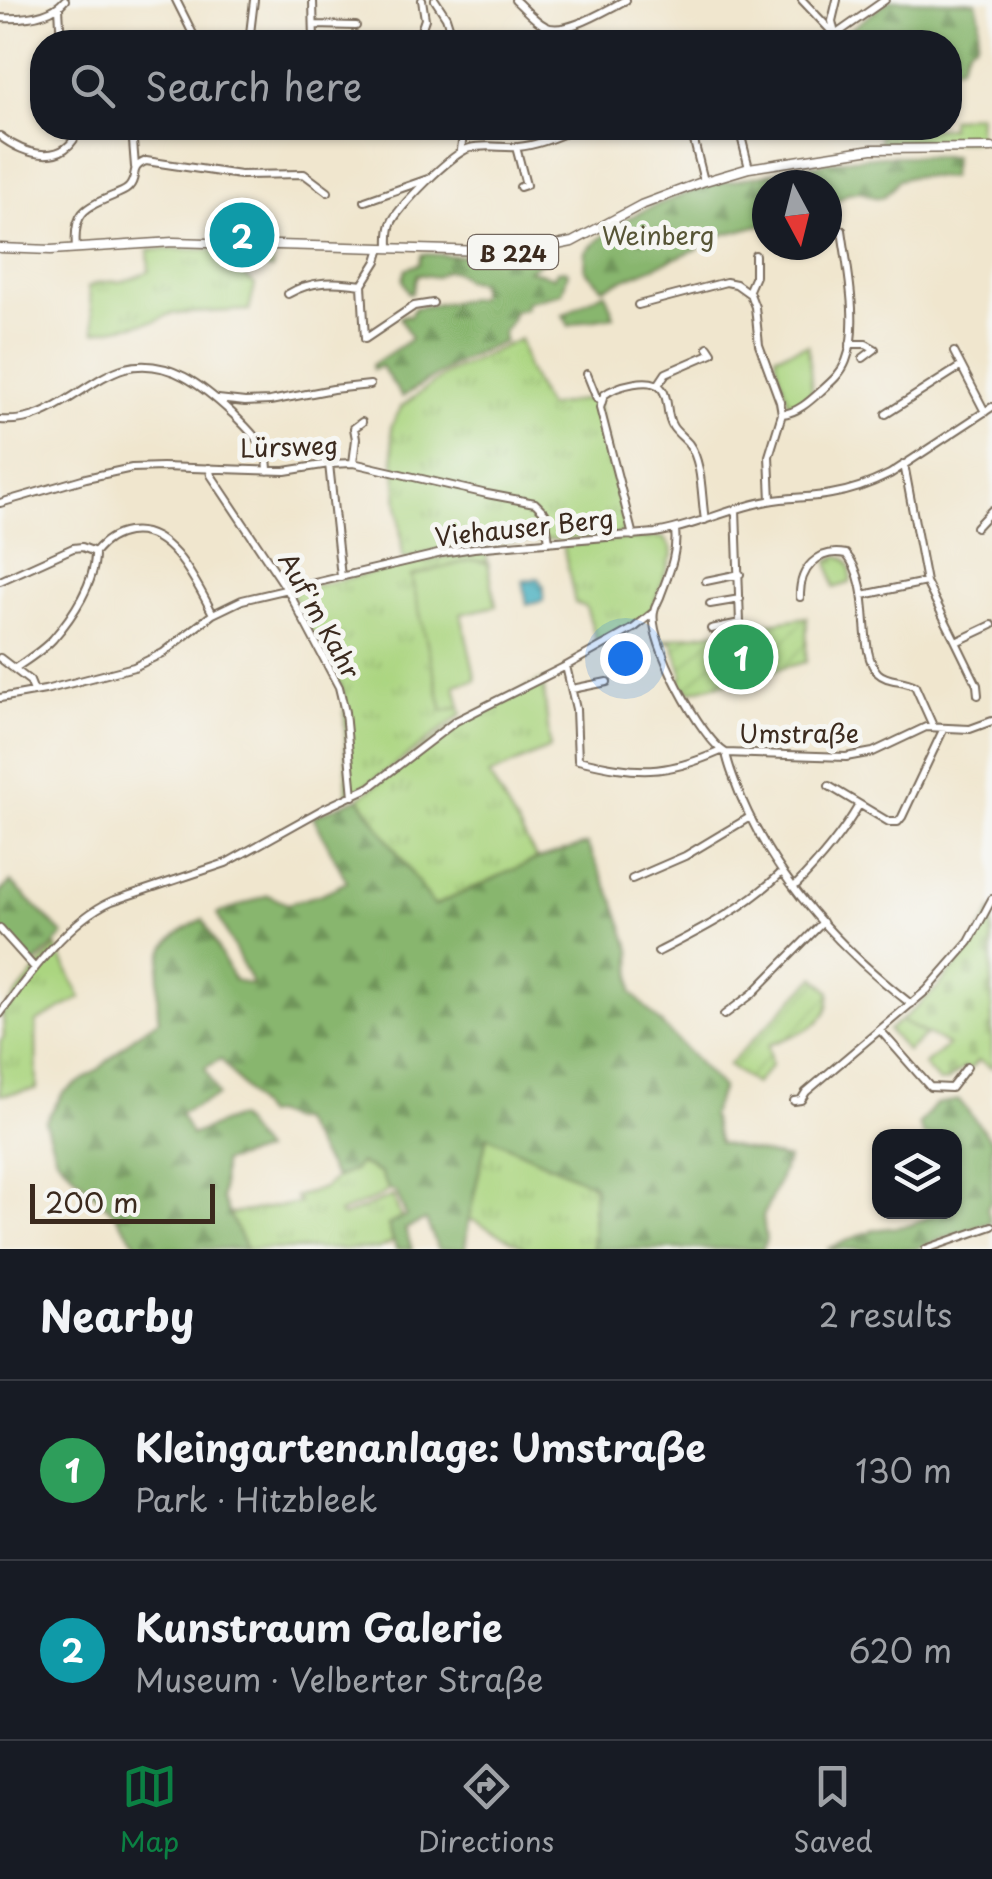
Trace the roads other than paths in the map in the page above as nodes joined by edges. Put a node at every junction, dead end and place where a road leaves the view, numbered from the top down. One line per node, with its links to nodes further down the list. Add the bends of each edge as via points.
1 (65, 0): 12 (street)
2 (176, 0): 17 (street)
3 (254, 0): 18 (street)
4 (313, 0): 14 (street)
5 (422, 0): 20 (street)
6 (435, 0): 21 (street)
7 (515, 0): 8 (street, via 542,25 557,29)
8 (626, 0)
9 (802, 0): 22 (street)
10 (837, 0): 23 (street)
11 (885, 0): 24 (street)
12 (59, 8): 13 (street); 16 (street)
13 (0, 18)
14 (315, 24): 15 (street); 19 (street)
15 (356, 26)
16 (60, 30)
17 (191, 30)
18 (250, 30)
19 (315, 30)
20 (422, 30)
21 (450, 30)
22 (830, 30)
23 (834, 30)
24 (844, 30)
25 (0, 136): 26 (street, via 16,148 54,154)
26 (73, 140)
27 (133, 140): 35 (street)
28 (462, 140): 34 (street)
29 (548, 140): 32 (street)
30 (695, 140): 38 (street)
31 (742, 140): 36 (street)
32 (516, 147): 34 (street); 39 (street, via 526,185)
33 (992, 148): 36 (main road, B 224, via 872,149)
34 (461, 151): 37 (street)
35 (135, 168): 40 (street, via 146,161 240,175 304,174); 44 (street, via 127,190 81,214)
36 (750, 168): 38 (main road, B 224)
37 (429, 179): 41 (street); 45 (street, via 394,219)
38 (704, 182): 45 (main road, B 224, via 559,246 501,252)
39 (520, 187)
40 (328, 192)
41 (365, 201)
42 (842, 230): 52 (street)
43 (0, 248): 44 (main road, B 224)
44 (76, 248): 45 (main road, B 224, via 170,242)
45 (385, 248): 47 (street)
46 (754, 260): 48 (street)
47 (362, 285): 49 (street, via 324,282); 50 (street, via 366,339 414,306)
48 (748, 292): 51 (street, via 726,282); 63 (street)
49 (288, 294)
50 (433, 304)
51 (638, 305)
52 (850, 344): 55 (street, via 875,350); 63 (street, via 838,376)
53 (708, 347): 59 (street, via 712,354 666,374)
54 (954, 352): 56 (street)
55 (863, 358)
56 (960, 367): 62 (street); 64 (street)
57 (587, 374): 61 (street)
58 (370, 385): 60 (street, via 270,402)
59 (658, 385): 61 (street, via 623,386); 76 (street, via 672,426 696,459)
60 (216, 399): 65 (street, via 181,374 146,366 111,374 32,419); 71 (street, via 263,448)
61 (602, 400): 79 (street)
62 (989, 410): 69 (street, Viehauser Berg)
63 (782, 414): 72 (street, via 769,456)
64 (886, 414)
65 (0, 420)
66 (362, 422): 67 (street, via 354,428)
67 (354, 463): 68 (street, Lürsweg); 80 (street, Lürsweg, via 530,501 545,513)
68 (329, 464): 71 (street, Lürsweg); 83 (street)
69 (904, 464): 72 (street, Viehauser Berg, via 876,482 834,494); 86 (street)
70 (209, 468): 71 (street, Lürsweg); 73 (street, Lürsweg, via 107,472); 87 (street, Auf'm Kahr)
71 (268, 471)
72 (771, 500): 74 (street, Viehauser Berg)
73 (0, 504)
74 (736, 509): 76 (street, Viehauser Berg); 82 (street)
75 (992, 510): 77 (street)
76 (705, 520): 78 (street, Viehauser Berg)
77 (976, 527)
78 (675, 530): 79 (street, Viehauser Berg); 92 (street, via 675,553)
79 (633, 536): 80 (street, Viehauser Berg)
80 (550, 542): 83 (street, Viehauser Berg, via 461,550)
81 (96, 552): 85 (street, via 74,548); 93 (street, via 132,531 161,538); 99 (street, via 65,623)
82 (740, 574): 84 (street); 90 (street)
83 (341, 577): 87 (street, Viehauser Berg)
84 (706, 580)
85 (0, 582)
86 (926, 582): 88 (street); 96 (street)
87 (287, 589): 93 (street, Viehauser Berg); 110 (street, Auf'm Kahr, via 342,698)
88 (863, 596): 89 (street, via 852,560 837,552 805,569); 106 (street, via 876,670 915,686)
89 (800, 597)
90 (740, 599): 91 (street); 95 (street, via 740,623)
91 (710, 604)
92 (654, 612): 98 (street); 108 (street, Umstraße, via 667,664 705,734)
93 (213, 614): 102 (street, Viehauser Berg, via 163,654 134,667)
94 (992, 625): 96 (street)
95 (711, 628)
96 (956, 642): 103 (street)
97 (0, 658): 99 (street)
98 (566, 666): 101 (street); 110 (street, via 456,721)
99 (14, 669): 102 (street)
100 (607, 682): 101 (street)
101 (572, 689): 108 (street, via 578,760 640,772)
102 (34, 692): 104 (street, Viehauser Berg)
103 (978, 695)
104 (0, 698)
105 (992, 721): 107 (street)
106 (933, 726): 107 (street); 108 (street, Umstraße, via 846,758)
107 (944, 728): 111 (street, via 896,823)
108 (723, 752): 112 (street)
109 (828, 786): 111 (street)
110 (353, 796): 120 (street, via 226,863 96,908)
111 (859, 804): 115 (street)
112 (750, 817): 113 (street); 114 (street)
113 (782, 872): 115 (street); 119 (street, via 734,910)
114 (632, 879)
115 (794, 887): 117 (street)
116 (992, 899): 121 (street, via 969,942)
117 (823, 922): 121 (street); 123 (street)
118 (0, 928): 120 (street)
119 (658, 952)
120 (34, 966): 122 (street)
121 (911, 1004): 124 (street)
122 (0, 1014)
123 (724, 1015)
124 (880, 1030): 125 (street, via 930,1087 950,1088); 126 (street)
125 (967, 1067)
126 (794, 1101)
127 (992, 1226): 128 (street)
128 (926, 1249)

